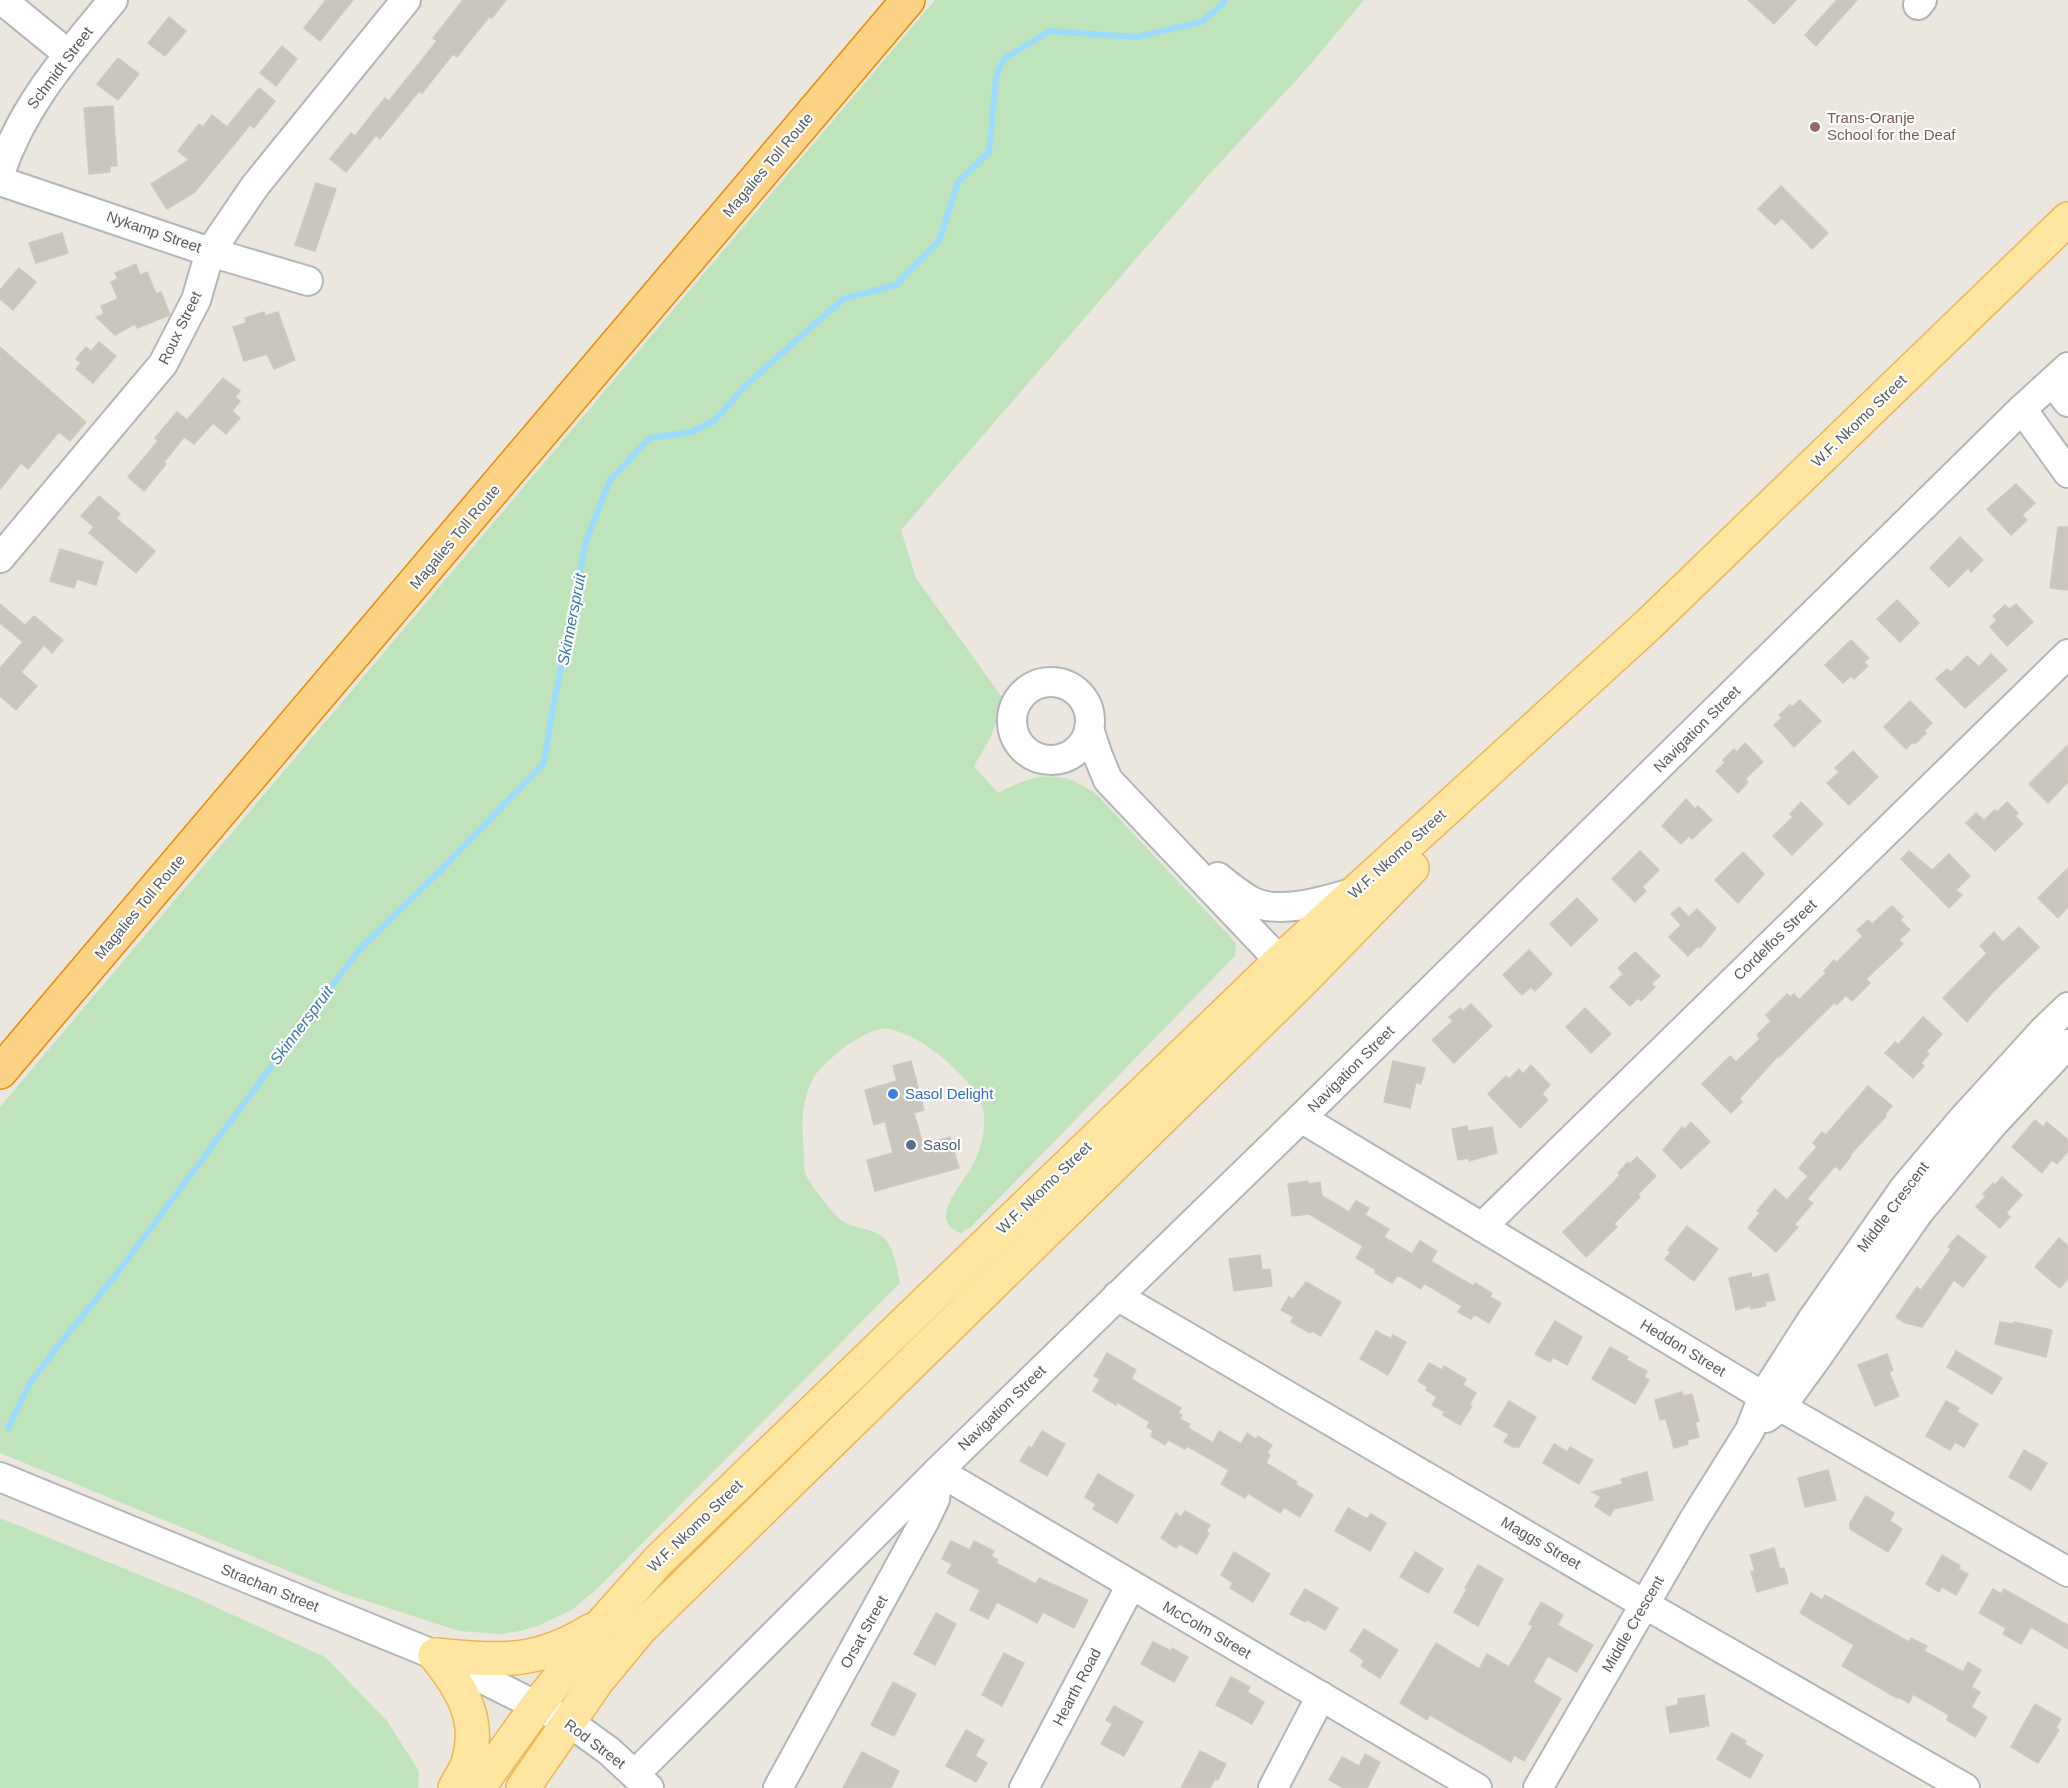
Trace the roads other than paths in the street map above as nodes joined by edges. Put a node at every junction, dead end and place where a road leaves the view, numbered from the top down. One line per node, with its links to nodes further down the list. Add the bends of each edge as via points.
1 (2, 0): 6 (street)
2 (113, 0): 6 (street, Schmidt Street)
3 (406, 0): 10 (street, Roux Street, via 255,186)
4 (880, 0): 25 (highway, Magalies Toll Route)
5 (908, 0): 27 (highway, Magalies Toll Route)
6 (68, 54): 7 (street, Schmidt Street, via 24,116)
7 (0, 173)
8 (0, 181): 10 (street, Nykamp Street)
9 (2068, 219): 16 (main road, W.F. Nkomo Street)
10 (210, 252): 11 (street, Nykamp Street); 15 (street, Roux Street, via 196,300 164,364)
11 (308, 281)
12 (2063, 384): 13 (street, Navigation Street)
13 (2022, 409): 14 (street); 28 (street, Navigation Street)
14 (2068, 473)
15 (0, 558)
16 (1649, 624): 22 (main road, W.F. Nkomo Street); 23 (main road, W.F. Nkomo Street)
17 (2068, 654): 29 (street, Cordelfos Street)
18 (1089, 729): 19 (street, via 1077,750); 19 (street, via 1086,704 1070,686 1046,682 1023,692 1011,716 1017,743 1039,759); 20 (street)
19 (1060, 759): 20 (street)
20 (1108, 780): 21 (street)
21 (1135, 809): 22 (street, via 1255,903 1306,905); 23 (street)
22 (1355, 892): 23 (main road, W.F. Nkomo Street)
23 (1290, 972): 39 (main road, W.F. Nkomo Street, via 659,1560); 43 (main road, W.F. Nkomo Street, via 683,1584 597,1681)
24 (2068, 1007): 32 (street, Middle Crescent, via 1905,1186 1811,1321)
25 (0, 1040)
26 (2068, 1044): 31 (street, Middle Crescent, via 1993,1124 1919,1212)
27 (0, 1072)
28 (1301, 1118): 29 (street, Heddon Street); 30 (street, Navigation Street)
29 (1482, 1227): 32 (street, Heddon Street)
30 (1117, 1296): 34 (street, Navigation Street); 38 (street, Maggs Street)
31 (1816, 1359): 32 (street, Middle Crescent); 33 (street, via 1809,1394)
32 (1772, 1401): 33 (street, Heddon Street); 38 (street, Middle Crescent, via 1750,1430)
33 (1810, 1424): 36 (street, Heddon Street)
34 (938, 1471): 37 (street, McColm Street); 44 (street, Navigation Street); 48 (street, Orsat Street, via 935,1499 925,1520)
35 (0, 1477): 40 (street, Strachan Street)
36 (2068, 1572)
37 (1131, 1585): 41 (street, McColm Street); 49 (street, Hearth Road)
38 (1644, 1604): 52 (street, Middle Crescent); 53 (street, Maggs Street)
39 (600, 1626): 40 (main road, via 573,1642 523,1658); 42 (main road, W.F. Nkomo Street)
40 (435, 1655): 42 (street, Strachan Street); 45 (main road, via 463,1695 471,1727 472,1747 467,1765)
41 (1321, 1696): 50 (street); 51 (street, McColm Street)
42 (537, 1706): 43 (street, Rod Street); 46 (main road, W.F. Nkomo Street)
43 (569, 1722): 44 (street, Rod Street); 47 (main road, W.F. Nkomo Street)
44 (642, 1781)
45 (454, 1788)
46 (478, 1788)
47 (523, 1788)
48 (778, 1788)
49 (1024, 1788)
50 (1273, 1788)
51 (1477, 1788)
52 (1538, 1788)
53 (1965, 1788)

